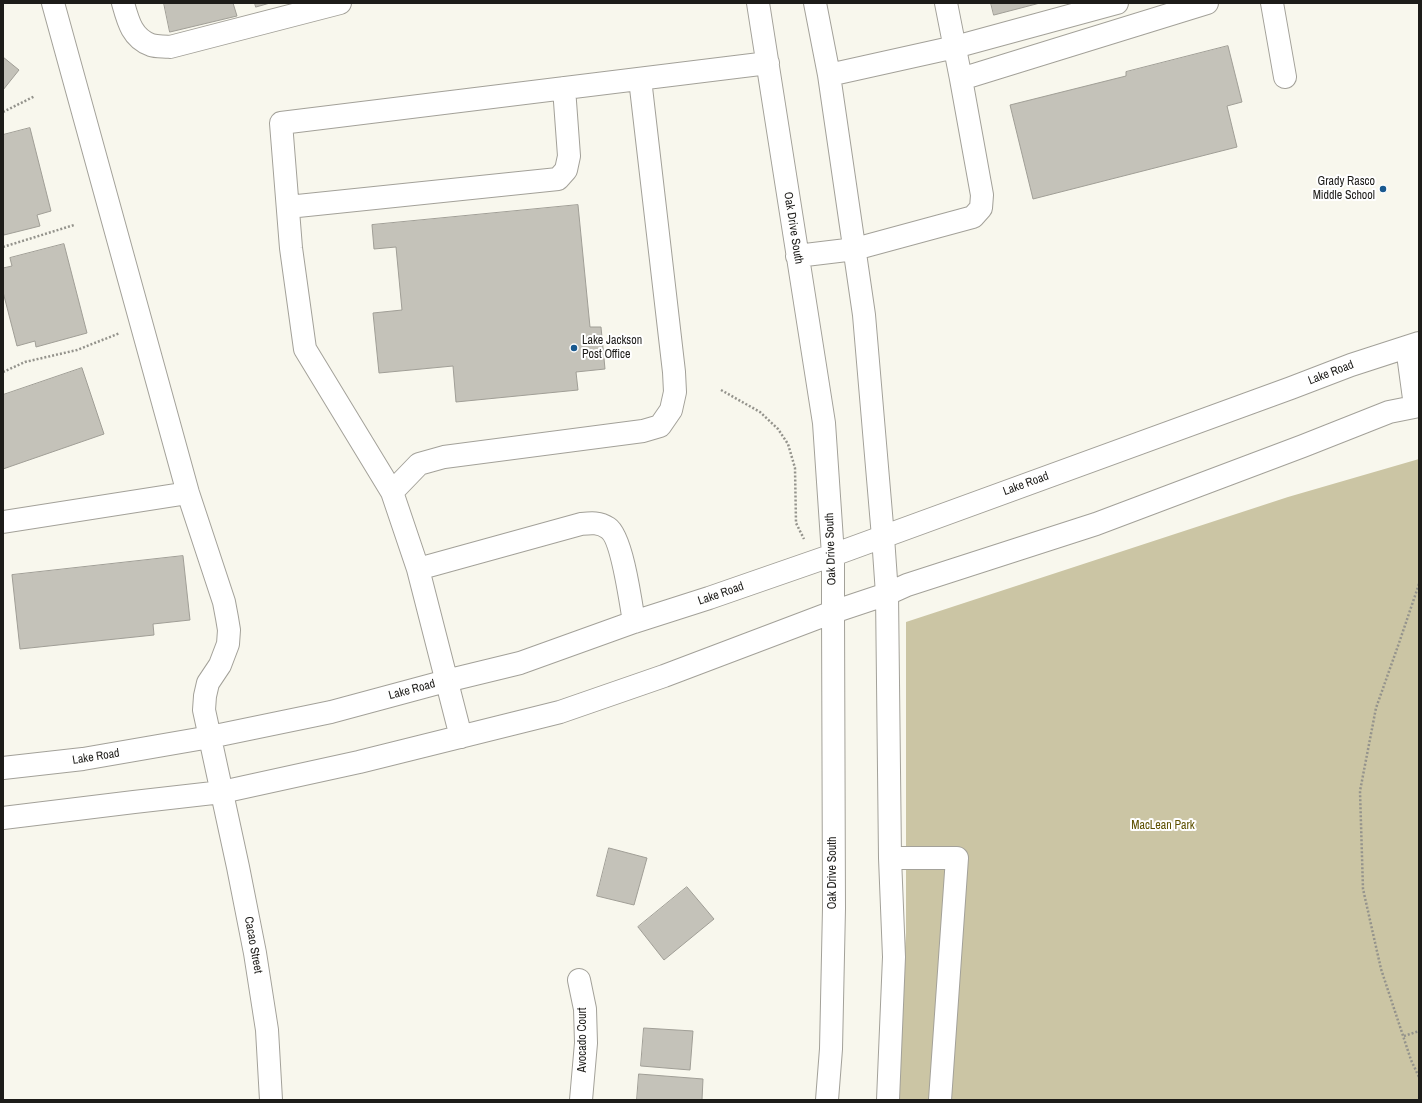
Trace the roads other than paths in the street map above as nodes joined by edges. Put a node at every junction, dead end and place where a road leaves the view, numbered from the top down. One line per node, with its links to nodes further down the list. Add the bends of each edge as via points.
1 (53, 3): 23 (street, Cacao Street)
2 (123, 3): 3 (street, via 129,24 137,37 152,46 170,47)
3 (340, 3)
4 (758, 3): 11 (street, Oak Drive South)
5 (815, 3): 12 (street)
6 (946, 3): 10 (street)
7 (1117, 3): 10 (street)
8 (1207, 3): 15 (street)
9 (1272, 3): 13 (street)
10 (955, 47): 12 (street); 15 (street)
11 (768, 63): 14 (street); 19 (street, Oak Drive South)
12 (829, 75): 18 (street)
13 (1285, 77)
14 (640, 79): 16 (street); 22 (street, via 674,372 675,392 672,410 660,426 643,430 444,457 419,464)
15 (961, 79): 18 (street, via 982,195 981,208 973,217)
16 (564, 88): 17 (street, via 569,156 566,170 558,179); 17 (street, via 281,123)
17 (288, 207): 22 (street, via 305,349)
18 (855, 249): 19 (street); 25 (street, via 864,315)
19 (798, 256): 26 (street, Oak Drive South, via 824,422)
20 (1413, 345): 21 (street); 25 (street, Lake Road, via 1351,365)
21 (1417, 406): 28 (street, via 1389,412 1096,524 907,585)
22 (392, 492): 27 (street)
23 (188, 493): 24 (street); 32 (street, Cacao Street, via 224,602 230,630 228,644 220,665 208,683 205,696 204,710)
24 (3, 522)
25 (883, 537): 26 (street, Lake Road); 28 (street)
26 (833, 555): 29 (street, Oak Drive South); 30 (street, Lake Road)
27 (418, 569): 30 (street, via 596,522 609,529 620,550); 31 (street)
28 (887, 594): 29 (street); 37 (street)
29 (833, 612): 33 (street, via 560,712); 41 (street, Oak Drive South, via 834,908)
30 (634, 622): 31 (street, Lake Road, via 520,663)
31 (446, 681): 32 (street, Lake Road, via 331,712); 33 (street)
32 (210, 737): 34 (street, Lake Road, via 83,759); 35 (street, Cacao Street)
33 (461, 737): 35 (street)
34 (3, 768)
35 (222, 792): 36 (street); 39 (street, Cacao Street, via 261,991 267,1030)
36 (3, 818)
37 (890, 858): 42 (street, via 894,957); 43 (street, via 957,858)
38 (579, 980): 40 (street, Avocado Court, via 585,1009 586,1043)
39 (271, 1100)
40 (581, 1100)
41 (827, 1100)
42 (888, 1100)
43 (940, 1100)

